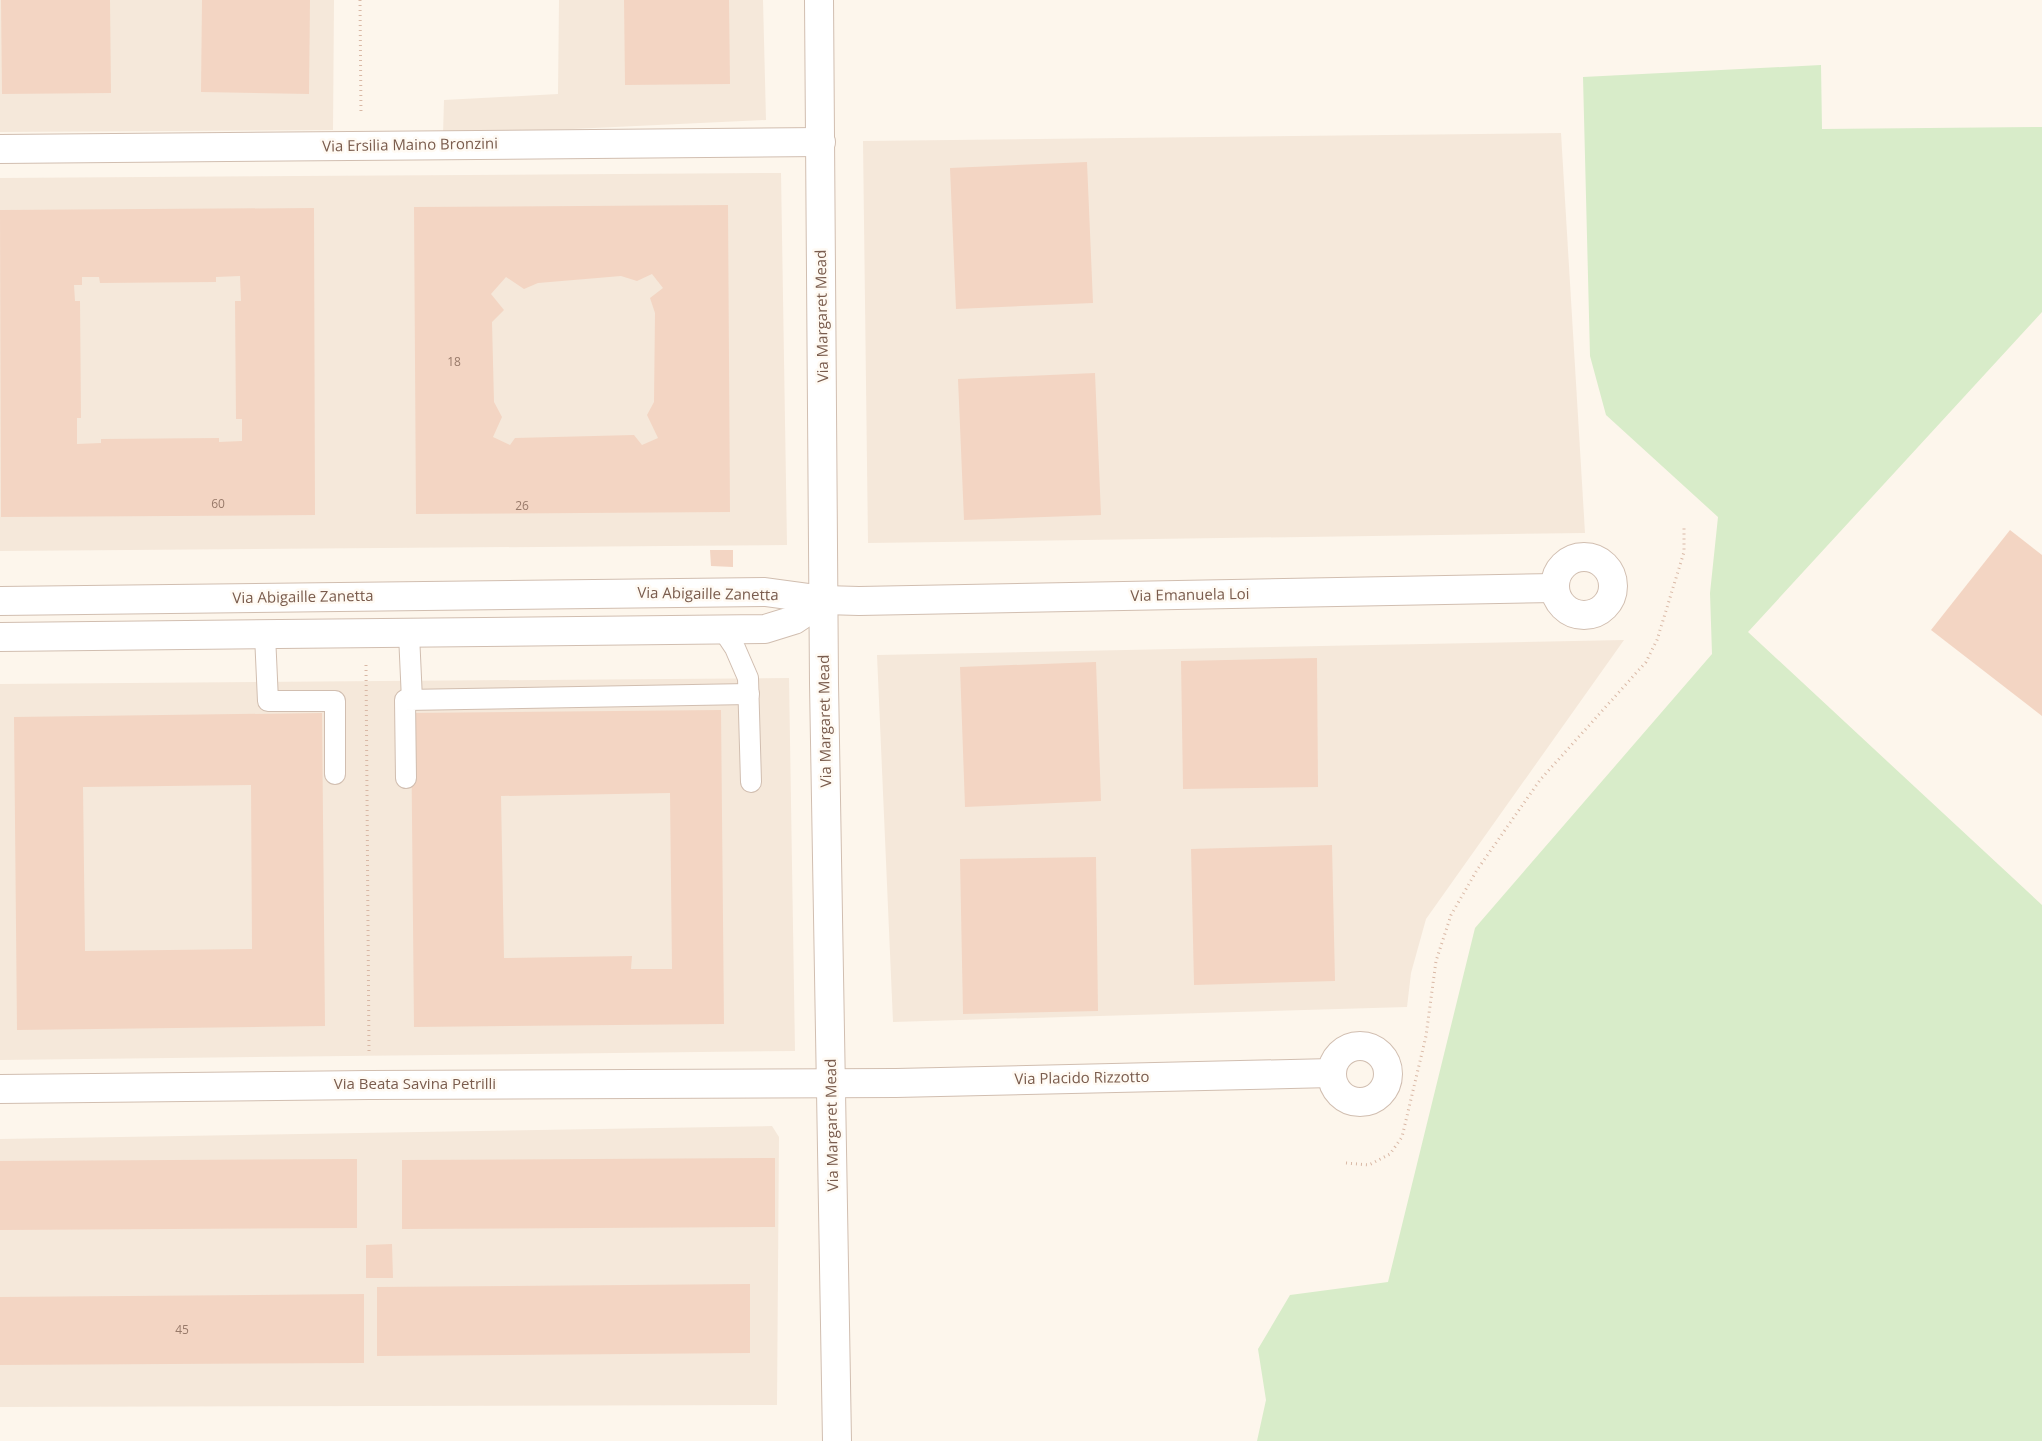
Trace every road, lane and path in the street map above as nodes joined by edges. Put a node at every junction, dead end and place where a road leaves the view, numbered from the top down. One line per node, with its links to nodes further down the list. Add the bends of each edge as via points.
1 (360, 0): 4 (path)
2 (819, 0): 3 (street, Via Margaret Mead)
3 (821, 142): 4 (street, Via Ersilia Maino Bronzini); 8 (street, Via Margaret Mead)
4 (362, 146): 5 (street, Via Ersilia Maino Bronzini)
5 (0, 149)
6 (1684, 526): 24 (path, via 1684,552 1657,640 1646,662 1540,780 1477,870 1451,915 1436,962 1426,1036 1402,1137 1390,1154 1369,1165)
7 (1555, 588): 8 (street, Via Emanuela Loi)
8 (824, 600): 9 (street, Via Abigaille Zanetta, via 765,592); 10 (street, Via Abigaille Zanetta, via 785,624 765,629); 21 (street, Via Margaret Mead)
9 (0, 601)
10 (718, 630): 12 (street, Via Abigaille Zanetta); 15 (lane, via 735,648 748,678)
11 (366, 634): 12 (street, Via Abigaille Zanetta); 13 (street, Via Abigaille Zanetta); 22 (path)
12 (409, 634): 16 (lane)
13 (265, 635): 14 (street, Via Abigaille Zanetta); 17 (lane, via 268,701 335,701)
14 (0, 637)
15 (749, 694): 16 (lane); 19 (lane)
16 (412, 700): 18 (lane, via 405,700)
17 (335, 774)
18 (406, 778)
19 (751, 782)
20 (1332, 1073): 21 (street, Via Placido Rizzotto)
21 (831, 1082): 22 (street, Via Beata Savina Petrilli); 25 (street, Via Margaret Mead)
22 (369, 1084): 23 (street, Via Beata Savina Petrilli)
23 (0, 1089)
24 (1346, 1164)
25 (836, 1441)

